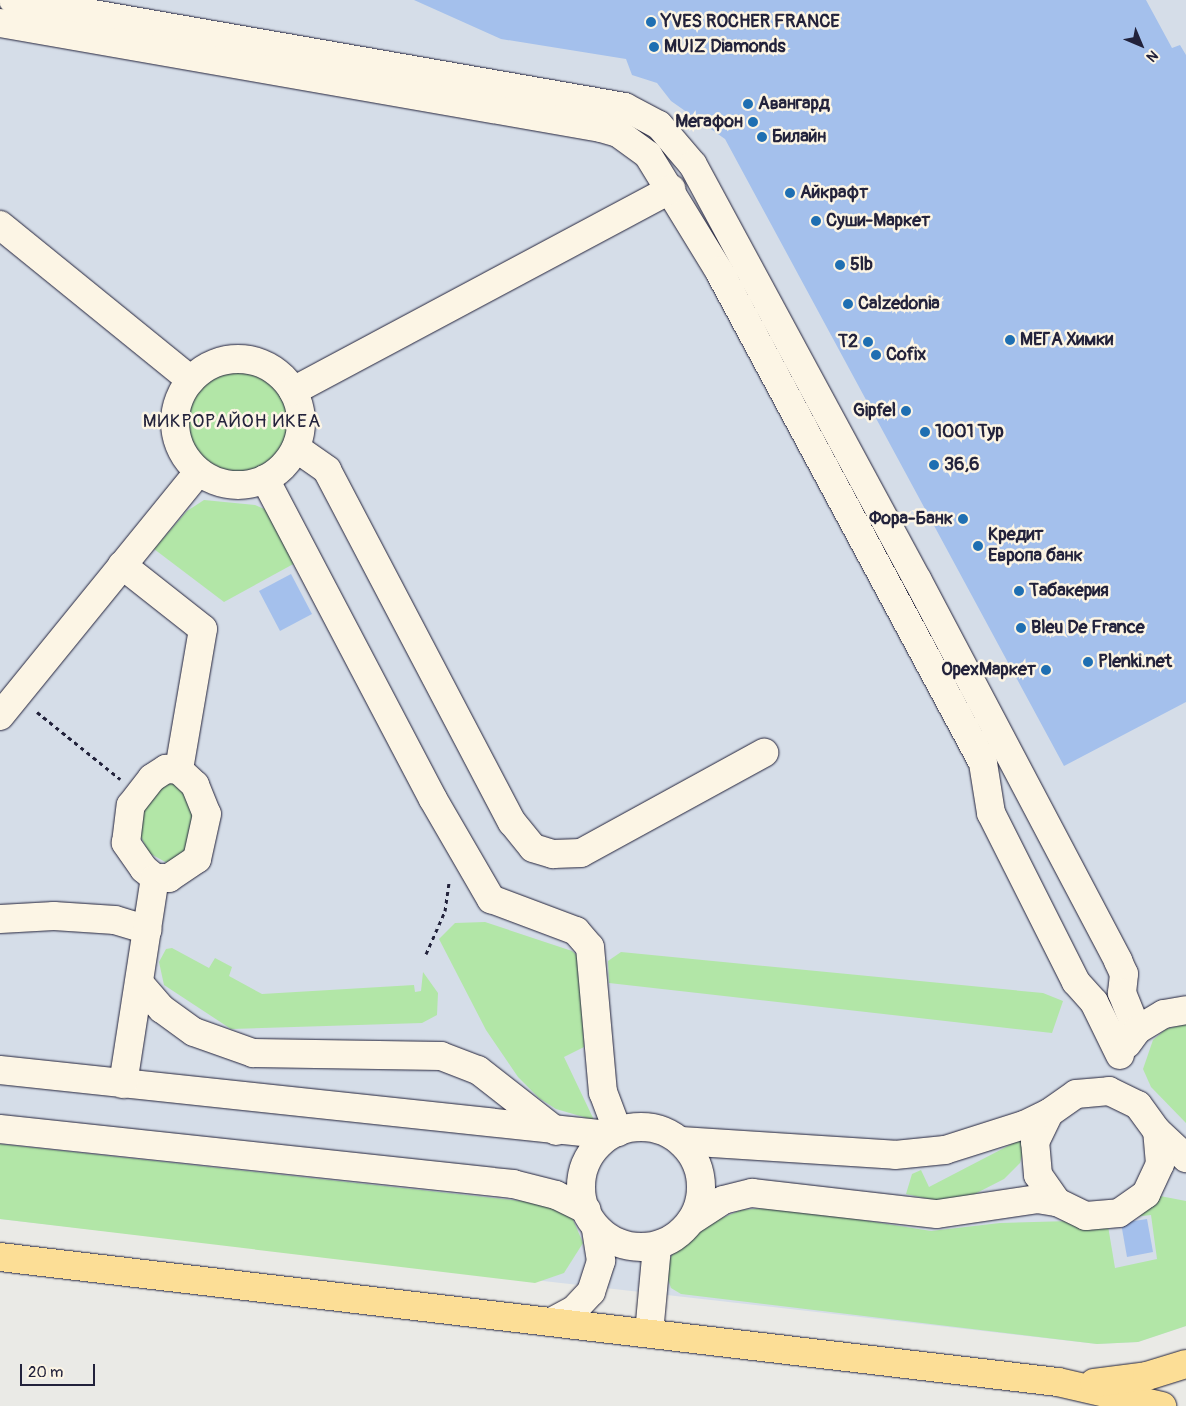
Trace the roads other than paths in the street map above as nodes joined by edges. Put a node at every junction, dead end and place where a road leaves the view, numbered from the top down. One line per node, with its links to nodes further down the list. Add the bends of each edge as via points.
1 (13, 0): 19 (street, via 625,108 659,126 694,165 1030,794 1124,974 1122,993)
2 (0, 23): 3 (street, via 601,128 618,133 648,155)
3 (671, 189): 6 (street); 20 (street, via 983,763 991,813 1076,982 1094,1002)
4 (0, 226): 5 (street)
5 (191, 380): 6 (street, via 215,363 242,359 264,365); 8 (street, via 179,399 176,434 182,452)
6 (293, 391): 7 (street, via 301,414)
7 (296, 448): 9 (street, via 278,472); 12 (street, via 327,470 512,822 533,848 553,854 581,853)
8 (198, 472): 9 (street, via 229,485); 10 (street)
9 (265, 479): 28 (street, via 456,839 492,899 576,931 590,947 603,1092)
10 (122, 565): 11 (street); 13 (street, via 203,629)
11 (0, 716)
12 (764, 753)
13 (179, 770): 14 (street, via 204,798 207,830 197,859 169,878); 14 (street, via 166,769 138,793 131,805 126,844 133,857)
14 (156, 878): 16 (street)
15 (0, 919): 16 (street, via 54,916 115,920)
16 (148, 930): 17 (street)
17 (140, 984): 22 (street); 26 (street, via 162,1009 194,1032 253,1053 441,1056 478,1070)
18 (1186, 1010): 19 (street, via 1164,1014)
19 (1137, 1030): 20 (street)
20 (1120, 1055): 23 (street)
21 (0, 1070): 22 (street)
22 (123, 1084): 26 (street)
23 (1109, 1091): 24 (street, via 1076,1094); 27 (street, via 1138,1105)
24 (1049, 1113): 29 (street, via 1024,1126 945,1150 895,1154); 31 (street, via 1035,1142 1038,1175)
25 (0, 1129): 32 (street, via 512,1184 556,1195)
26 (556, 1131): 28 (street)
27 (1157, 1132): 30 (street); 31 (street, via 1160,1164 1146,1194 1119,1213 1086,1216)
28 (614, 1134): 29 (street, via 644,1126); 32 (street, via 586,1160 580,1194)
29 (680, 1141): 33 (street, via 699,1163 702,1198)
30 (1186, 1158)
31 (1057, 1202): 33 (street, via 1016,1201 956,1215 752,1193 724,1200)
32 (592, 1219): 34 (street, via 622,1246); 36 (street, via 601,1261 591,1292 574,1310)
33 (691, 1221): 34 (street, via 687,1229)
34 (657, 1247): 37 (street)
35 (0, 1257): 36 (main road)
36 (551, 1322): 37 (main road)
37 (649, 1333): 39 (main road)
38 (1186, 1364): 39 (main road, via 1121,1380)
39 (1058, 1382): 40 (main road)
40 (1162, 1406)

